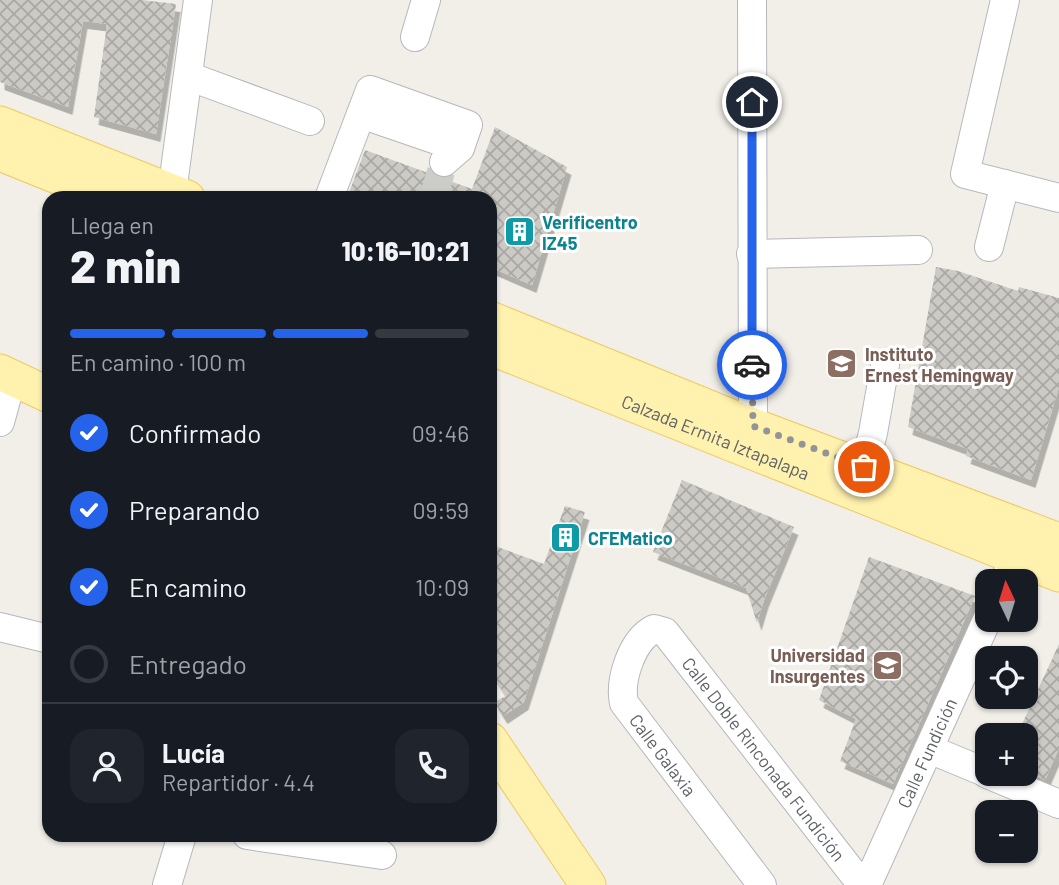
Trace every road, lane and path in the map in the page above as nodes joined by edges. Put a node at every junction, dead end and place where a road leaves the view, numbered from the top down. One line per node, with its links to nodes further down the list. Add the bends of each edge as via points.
1 (198, 0): 6 (street)
2 (426, 0): 5 (street)
3 (752, 0): 19 (street)
4 (1005, 0): 11 (street, via 965,174)
5 (415, 37)
6 (188, 76): 7 (street); 14 (street)
7 (310, 121)
8 (0, 124): 13 (main road)
9 (0, 153): 12 (main road)
10 (452, 155): 15 (street, via 468,125 370,90)
11 (1005, 184): 16 (street); 17 (street)
12 (95, 191)
13 (169, 191)
14 (179, 191)
15 (332, 191)
16 (1059, 198)
17 (989, 247)
18 (918, 250): 19 (street)
19 (751, 254): 26 (street)
20 (497, 322): 26 (main road, Calzada Ermita Iztapalapa)
21 (497, 350): 28 (main road, Calzada Ermita Iztapalapa)
22 (885, 365): 27 (street)
23 (6, 375): 24 (main road); 25 (street)
24 (42, 392)
25 (0, 422)
26 (753, 426): 27 (main road, Calzada Ermita Iztapalapa)
27 (864, 467): 28 (main road, Calzada Ermita Iztapalapa)
28 (1027, 552): 29 (main road, Calzada Ermita Iztapalapa)
29 (1059, 574)
30 (0, 626): 33 (street)
31 (665, 632): 44 (street, Calle Galaxia, via 654,629 645,633 626,668 621,691 624,704); 45 (street, Calle Doble Rinconada Fundición)
32 (982, 632): 34 (street, Calle Fundición)
33 (42, 637)
34 (929, 749): 36 (street); 45 (street, Calle Fundición)
35 (497, 750): 43 (main road)
36 (975, 768)
37 (1017, 786): 38 (street)
38 (1059, 804)
39 (180, 842): 42 (street)
40 (294, 842): 41 (street)
41 (382, 855)
42 (167, 885)
43 (588, 885)
44 (762, 885)
45 (865, 885)

